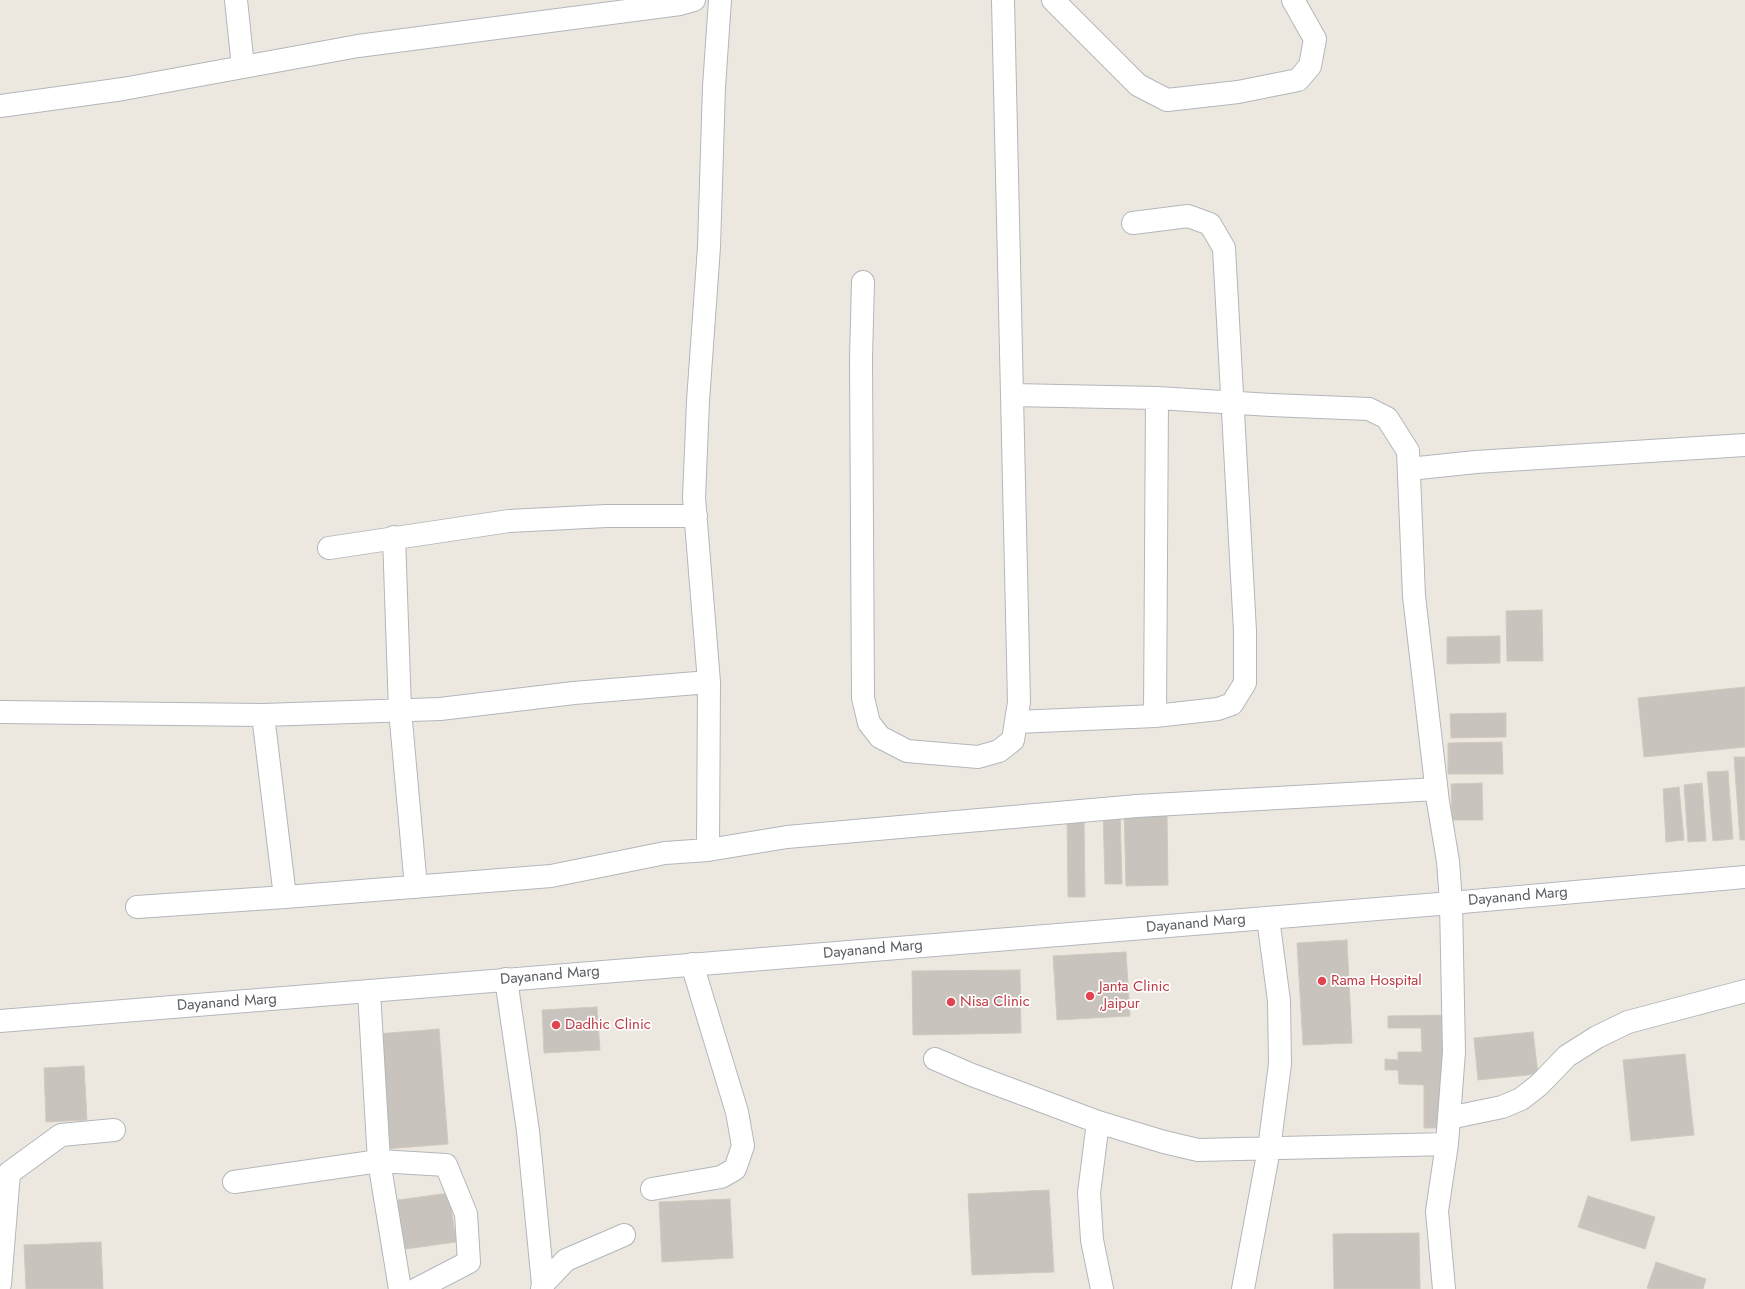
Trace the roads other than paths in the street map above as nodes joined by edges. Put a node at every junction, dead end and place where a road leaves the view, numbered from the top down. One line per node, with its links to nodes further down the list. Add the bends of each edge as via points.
1 (236, 0): 8 (street)
2 (694, 0): 7 (street, via 680,4)
3 (720, 0): 17 (street, via 714,87 709,247 698,401 694,498)
4 (1003, 0): 12 (street)
5 (1053, 0): 6 (street, via 1138,85 1167,100 1238,92 1298,80 1310,66 1315,40)
6 (1293, 0)
7 (584, 8): 8 (street)
8 (243, 67): 9 (street, via 123,89)
9 (0, 106)
10 (1133, 223): 14 (street, via 1188,216 1210,224 1224,248)
11 (863, 282): 25 (street, via 863,698 870,723 880,737 907,751 978,756 999,751 1013,740)
12 (1013, 395): 13 (street); 25 (street, via 1019,702)
13 (1157, 398): 14 (street); 24 (street)
14 (1232, 403): 16 (street, via 1369,409 1387,418 1408,451); 24 (street, via 1245,631 1245,683 1232,704 1218,709)
15 (1745, 445): 16 (street, via 1476,462)
16 (1409, 469): 26 (street, via 1414,596)
17 (696, 516): 18 (street, via 606,516 509,521); 20 (street)
18 (394, 537): 19 (street); 21 (street)
19 (329, 548)
20 (709, 682): 21 (street); 27 (street)
21 (400, 710): 23 (street); 29 (street)
22 (0, 712): 23 (street)
23 (263, 715): 30 (street)
24 (1155, 716): 25 (street)
25 (1016, 722)
26 (1436, 789): 27 (street, via 1137,806 787,837); 31 (street, via 1448,861)
27 (708, 850): 29 (street, via 665,853 551,876)
28 (1745, 877): 31 (street, Dayanand Marg)
29 (416, 887): 30 (street)
30 (285, 897): 32 (street)
31 (1451, 903): 33 (street, Dayanand Marg); 40 (street, via 1454,1052)
32 (137, 906)
33 (1268, 918): 34 (street, Dayanand Marg); 44 (street, via 1279,1001 1280,1064)
34 (692, 964): 35 (street, Dayanand Marg); 47 (street, via 737,1112 743,1146 736,1169 721,1177)
35 (506, 979): 37 (street, Dayanand Marg); 50 (street, via 528,1131)
36 (1745, 991): 40 (street, via 1628,1022 1567,1056 1521,1099)
37 (369, 992): 38 (street, Dayanand Marg); 45 (street)
38 (0, 1021)
39 (935, 1059): 41 (street)
40 (1449, 1118): 43 (street)
41 (1098, 1122): 44 (street, via 1198,1150); 53 (street, via 1089,1192 1092,1240)
42 (114, 1130): 49 (street, via 61,1135 9,1173)
43 (1447, 1144): 44 (street); 55 (street, via 1438,1211)
44 (1269, 1149): 54 (street)
45 (379, 1161): 46 (street); 51 (street); 52 (street, via 446,1165 466,1214 469,1262)
46 (234, 1182)
47 (652, 1189)
48 (624, 1234): 50 (street, via 566,1260)
49 (0, 1284)
50 (542, 1286)
51 (400, 1289)
52 (417, 1289)
53 (1102, 1289)
54 (1243, 1289)
55 (1444, 1289)

